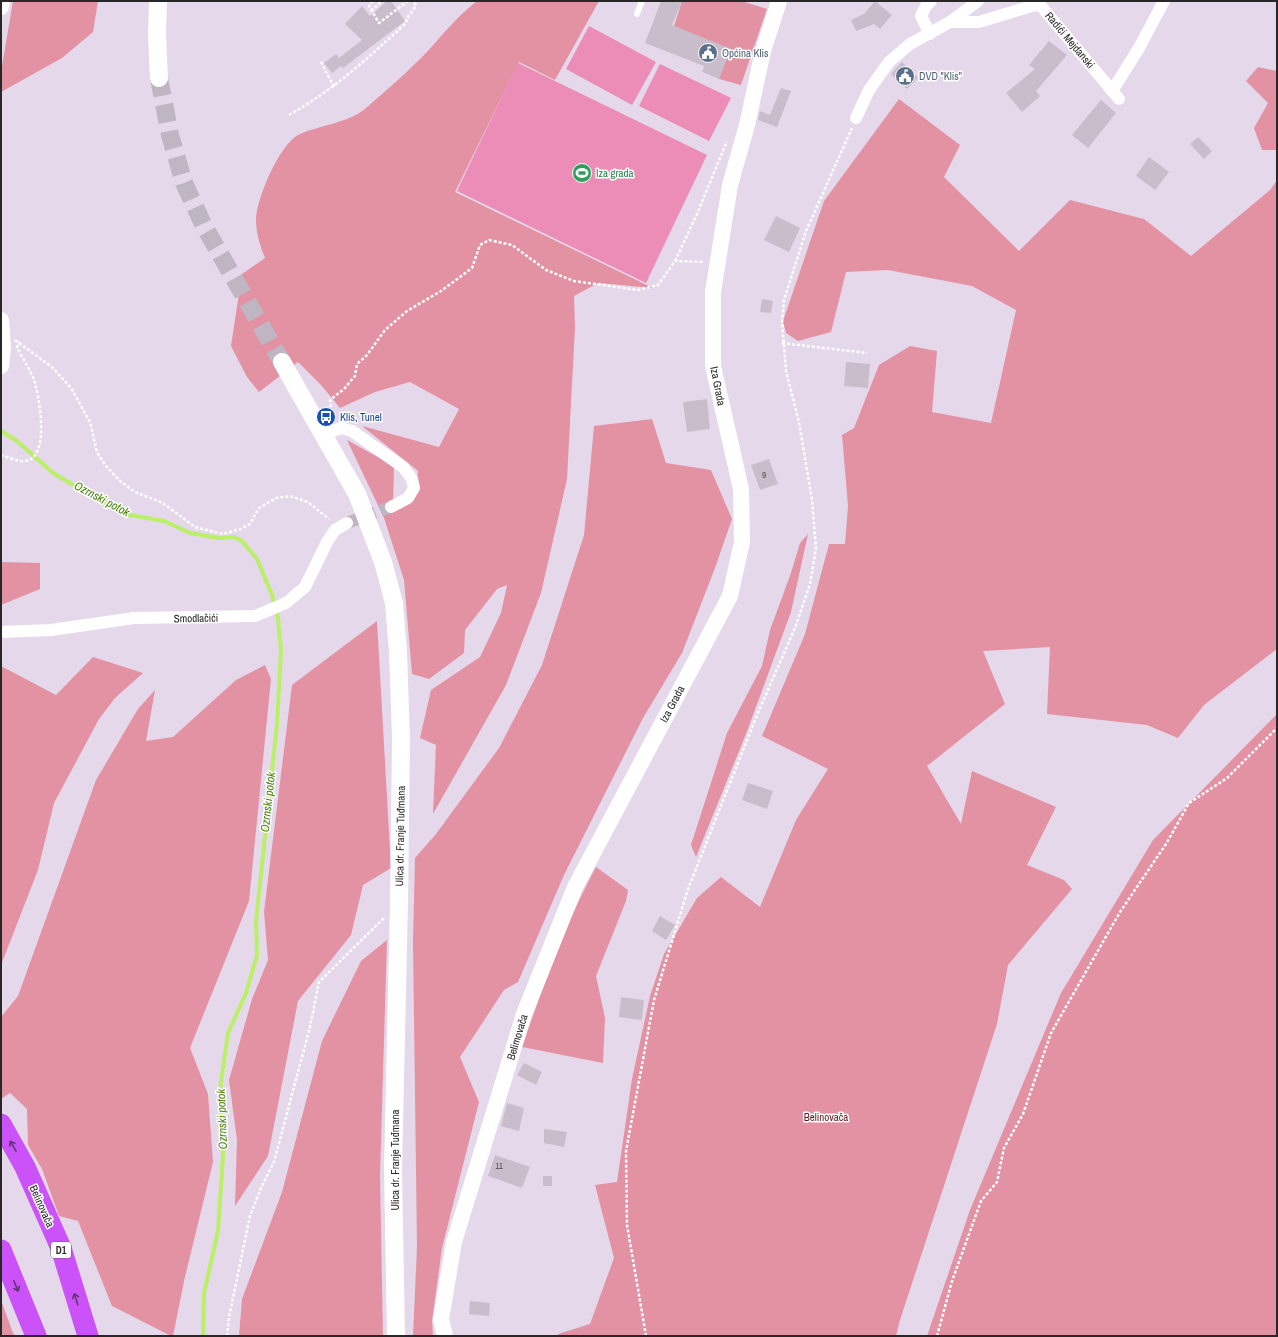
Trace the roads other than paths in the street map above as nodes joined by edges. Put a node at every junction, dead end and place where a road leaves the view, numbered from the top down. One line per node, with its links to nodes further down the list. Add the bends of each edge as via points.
1 (2, 1): 8 (street)
2 (158, 1): 12 (main road)
3 (642, 1): 9 (lane)
4 (779, 1): 21 (street, Iza Grada, via 763,51 747,125 730,185 713,292 713,366 741,489 742,542 730,596)
5 (931, 1): 11 (street, via 921,16)
6 (978, 1): 10 (street)
7 (1164, 1): 10 (street, Radići Mejdanski, via 1116,95 1041,6 1035,5 979,22)
8 (1, 6)
9 (637, 14)
10 (950, 22): 11 (street)
11 (930, 34): 13 (street, via 910,44 889,62 869,90)
12 (160, 78)
13 (856, 118)
14 (2, 334): 16 (street)
15 (282, 362): 17 (main road, Ulica dr. Franje Tuđmana)
16 (1, 366)
17 (329, 432): 18 (street, via 341,428 352,431 403,467 412,479 414,488 408,498); 26 (main road, Ulica dr. Franje Tuđmana, via 357,494 383,562 394,603 398,652 401,739 393,1169)
18 (391, 507)
19 (347, 523): 20 (street, Smodlačići, via 335,530 327,542 305,587 286,603 255,616 134,618 51,630)
20 (1, 632)
21 (646, 755): 27 (street, Belimovača, via 575,887 524,1014 454,1242 441,1319)
22 (1, 1124): 25 (highway, Belinovača / D1, one-way to 22, via 61,1248 25,1167)
23 (1, 1250): 24 (highway, one-way to 24)
24 (36, 1336)
25 (88, 1336)
26 (396, 1336)
27 (445, 1336)

